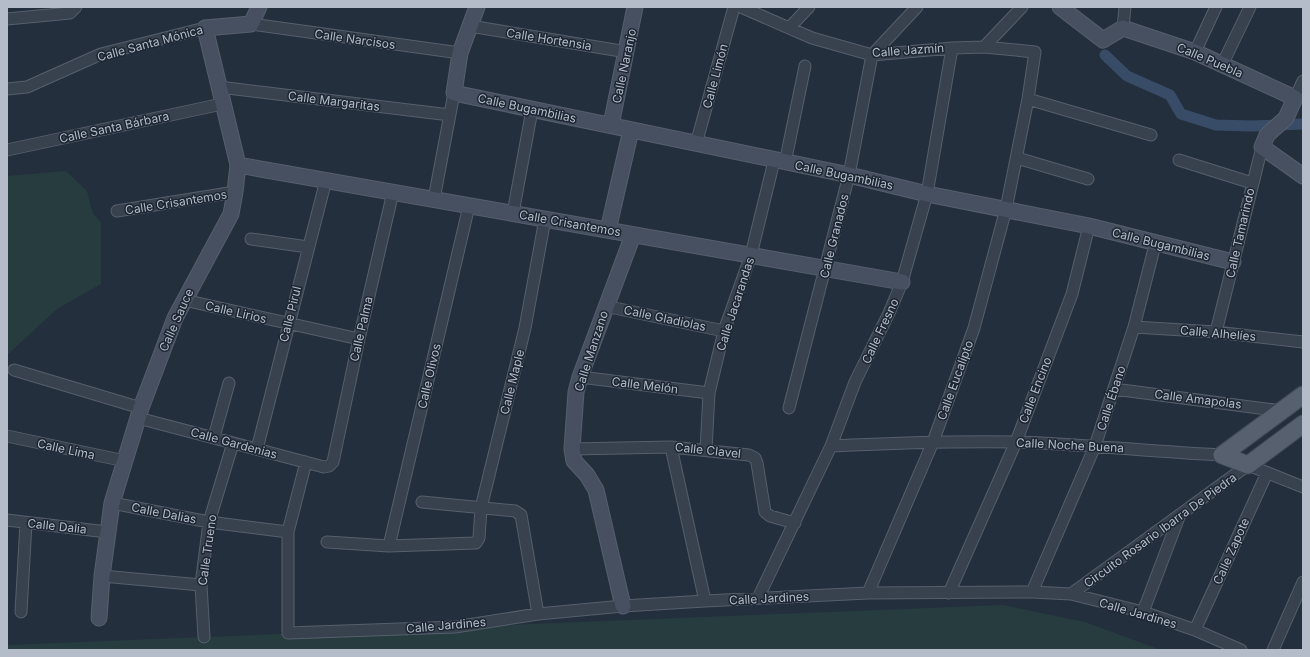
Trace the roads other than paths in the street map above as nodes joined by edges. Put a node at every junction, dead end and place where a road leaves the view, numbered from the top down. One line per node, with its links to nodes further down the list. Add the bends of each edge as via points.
1 (76, 7): 14 (street, via 70,13)
2 (259, 7): 15 (street)
3 (478, 7): 16 (street)
4 (635, 7): 22 (street, Calle Naranjo)
5 (734, 7): 42 (street, Calle Limón)
6 (741, 7): 18 (street, Calle Jazmín)
7 (808, 7): 18 (street)
8 (917, 7): 26 (street)
9 (1022, 7): 20 (street)
10 (1060, 7): 19 (street, via 1103,40)
11 (1125, 7): 19 (street)
12 (1216, 7): 24 (street)
13 (1250, 7): 27 (street)
14 (7, 19)
15 (251, 24): 17 (street, Calle Santa Mónica); 25 (street, Calle Narcisos)
16 (470, 26): 22 (street, Calle Hortensia); 25 (street)
17 (205, 28): 30 (street, Calle Sauce); 31 (street, Calle Santa Mónica, via 101,54 27,87)
18 (789, 28): 26 (street, Calle Jazmín, via 812,38)
19 (1122, 28): 24 (street, Calle Puebla)
20 (984, 47): 21 (street, Calle Jazmín); 23 (street, Calle Jazmín)
21 (952, 48): 26 (street, Calle Jazmín); 55 (street, Calle Fresno)
22 (627, 52): 38 (street, Calle Naranjo)
23 (1035, 52): 34 (street, Calle Eucalipto)
24 (1195, 52): 27 (street, Calle Puebla)
25 (460, 53): 32 (street)
26 (872, 55): 48 (street, Calle Granados)
27 (1222, 65): 33 (street, Calle Puebla)
28 (805, 66): 46 (street, Calle Jacarandas)
29 (1303, 81): 33 (street)
30 (219, 87): 35 (street, Calle Sauce); 37 (street, Calle Margaritas)
31 (7, 89)
32 (454, 93): 36 (street, Calle Bugambilias); 37 (street)
33 (1295, 98): 41 (street, via 1286,118)
34 (1028, 99): 40 (street); 44 (street, Calle Eucalipto)
35 (222, 104): 43 (street, Calle Santa Bárbara); 47 (street, Calle Sauce)
36 (532, 110): 38 (street, Calle Bugambilias); 60 (street)
37 (450, 115): 56 (street)
38 (612, 125): 39 (street, Calle Bugambilias)
39 (631, 130): 42 (street, Calle Bugambilias); 63 (street)
40 (1151, 135)
41 (1264, 141): 49 (street); 52 (street, Calle Tamarindo)
42 (696, 144): 46 (street, Calle Bugambilias)
43 (7, 150)
44 (1017, 158): 50 (street); 58 (street, Calle Eucalipto)
45 (1179, 160): 52 (street)
46 (779, 162): 48 (street, Calle Bugambilias); 68 (street, Calle Jacarandas)
47 (238, 164): 51 (street, Calle Crisantemos); 53 (street, Calle Sauce)
48 (850, 176): 55 (street, Calle Bugambilias); 70 (street, Calle Granados)
49 (1303, 176)
50 (1088, 179)
51 (326, 180): 54 (street, Calle Crisantemos); 67 (street, Calle Pirul)
52 (1252, 183): 69 (street, Calle Tamarindo)
53 (235, 192): 59 (street, Calle Crisantemos); 72 (street, Calle Sauce, via 231,214)
54 (393, 192): 56 (street, Calle Crisantemos); 78 (street, Calle Palma)
55 (927, 194): 58 (street, Calle Bugambilias); 71 (street, Calle Fresno)
56 (434, 199): 57 (street, Calle Crisantemos)
57 (469, 206): 60 (street, Calle Crisantemos); 119 (street, Calle Olivos)
58 (1006, 209): 62 (street, Calle Bugambilias); 92 (street, Calle Eucalipto, via 974,328)
59 (117, 211)
60 (513, 213): 61 (street, Calle Crisantemos)
61 (545, 219): 63 (street, Calle Crisantemos); 110 (street, Calle Maple, via 525,328)
62 (1089, 226): 66 (street, Calle Bugambilias); 93 (street, Calle Encino, via 1072,294)
63 (608, 230): 64 (street, Calle Crisantemos)
64 (633, 235): 68 (street, Calle Crisantemos); 73 (street, Calle Manzano)
65 (251, 238): 67 (street)
66 (1156, 242): 69 (street, Calle Bugambilias); 75 (street, Calle Ébano)
67 (308, 246): 74 (street, Calle Pirul)
68 (751, 255): 70 (street, Calle Crisantemos); 76 (street, Calle Jacarandas)
69 (1233, 262): 77 (street, Calle Tamarindo)
70 (826, 269): 71 (street, Calle Crisantemos); 86 (street, Calle Granados)
71 (902, 282): 95 (street, Calle Fresno, via 855,382)
72 (184, 300): 74 (street, Calle Lirios); 88 (street, Calle Sauce)
73 (605, 306): 76 (street, Calle Gladiolas); 81 (street, Calle Manzano)
74 (288, 324): 78 (street, Calle Lirios); 98 (street, Calle Pirul)
75 (1134, 327): 77 (street, Calle Alhelíes); 83 (street, Calle Ébano)
76 (724, 331): 84 (street, Calle Jacarandas)
77 (1216, 332): 79 (street, Calle Alhelíes)
78 (359, 339): 105 (street, Calle Palma, via 333,462)
79 (1303, 342)
80 (14, 370): 88 (street, Calle Gardenias)
81 (580, 378): 84 (street, Calle Melón); 99 (street, Calle Manzano, via 576,392)
82 (229, 383): 91 (street)
83 (1114, 389): 87 (street, Calle Amapolas); 96 (street, Calle Ébano)
84 (709, 393): 100 (street, Calle Jacarandas)
85 (1303, 395): 87 (main road, Circuito Rosario Ibarra De Piedra)
86 (789, 408)
87 (1282, 411): 101 (main road, Circuito Rosario Ibarra De Piedra)
88 (140, 413): 91 (street, Calle Gardenias); 102 (street, Calle Sauce)
89 (1303, 424): 104 (main road)
90 (7, 436): 102 (street, Calle Lima)
91 (214, 437): 94 (street, Calle Gardenias)
92 (933, 442): 93 (street, Calle Noche Buena); 95 (street, Calle Noche Buena); 124 (street, Calle Eucalipto)
93 (1016, 442): 96 (street, Calle Noche Buena); 125 (street, Calle Encino)
94 (234, 443): 98 (street, Calle Gardenias); 114 (street, Calle Trueno)
95 (831, 446): 115 (street, Calle Fresno)
96 (1095, 446): 101 (street, Calle Noche Buena); 123 (street, Calle Ébano)
97 (671, 447): 99 (street, Calle Clavel); 100 (street, Calle Clavel); 128 (street)
98 (257, 449): 103 (street, Calle Gardenias)
99 (572, 449): 129 (street, Calle Manzano, via 574,461 596,490)
100 (706, 450): 115 (street, Calle Clavel, via 749,454 755,458 758,463 765,512)
101 (1222, 455): 104 (main road, Calle Noche Buena)
102 (124, 461): 109 (street, Calle Sauce)
103 (306, 462): 105 (street, Calle Gardenias); 117 (street)
104 (1248, 465): 106 (street, Calle Noche Buena); 111 (street, Circuito Rosario Ibarra De Piedra)
105 (329, 466)
106 (1267, 472): 107 (street, Calle Noche Buena); 134 (street, Calle Zapote)
107 (1303, 487)
108 (422, 502): 110 (street)
109 (112, 503): 114 (street, Calle Dalias); 116 (street, Calle Sauce)
110 (481, 508): 119 (street, Calle Maple, via 479,538 476,543); 132 (street, via 515,511 521,515)
111 (1179, 517): 126 (street, Circuito Rosario Ibarra De Piedra); 131 (street)
112 (7, 520): 113 (street, Calle Dalia)
113 (26, 522): 116 (street, Calle Dalia); 130 (street)
114 (209, 522): 117 (street, Calle Dalias); 122 (street, Calle Trueno)
115 (795, 524): 127 (street, Calle Fresno)
116 (107, 532): 120 (street, Calle Sauce)
117 (288, 532): 132 (street, Calle Jardines, via 288,633 455,627)
118 (327, 542): 119 (street)
119 (389, 546)
120 (102, 576): 122 (street); 133 (street, Calle Sauce)
121 (1303, 582): 137 (street)
122 (202, 585): 135 (street, Calle Trueno)
123 (1032, 592): 125 (street, Calle Jardines); 126 (street, Calle Jardines)
124 (868, 593): 125 (street, Calle Jardines); 127 (street, Calle Jardines)
125 (949, 593)
126 (1071, 594): 131 (street, Calle Jardines)
127 (758, 598): 128 (street, Calle Jardines)
128 (705, 601): 129 (street, Calle Jardines)
129 (623, 606): 132 (street, Calle Jardines)
130 (21, 612)
131 (1143, 612): 134 (street, Calle Jardines)
132 (538, 614)
133 (99, 618)
134 (1195, 630): 136 (street, Calle Jardines)
135 (204, 637)
136 (1241, 650)
137 (1272, 650)

